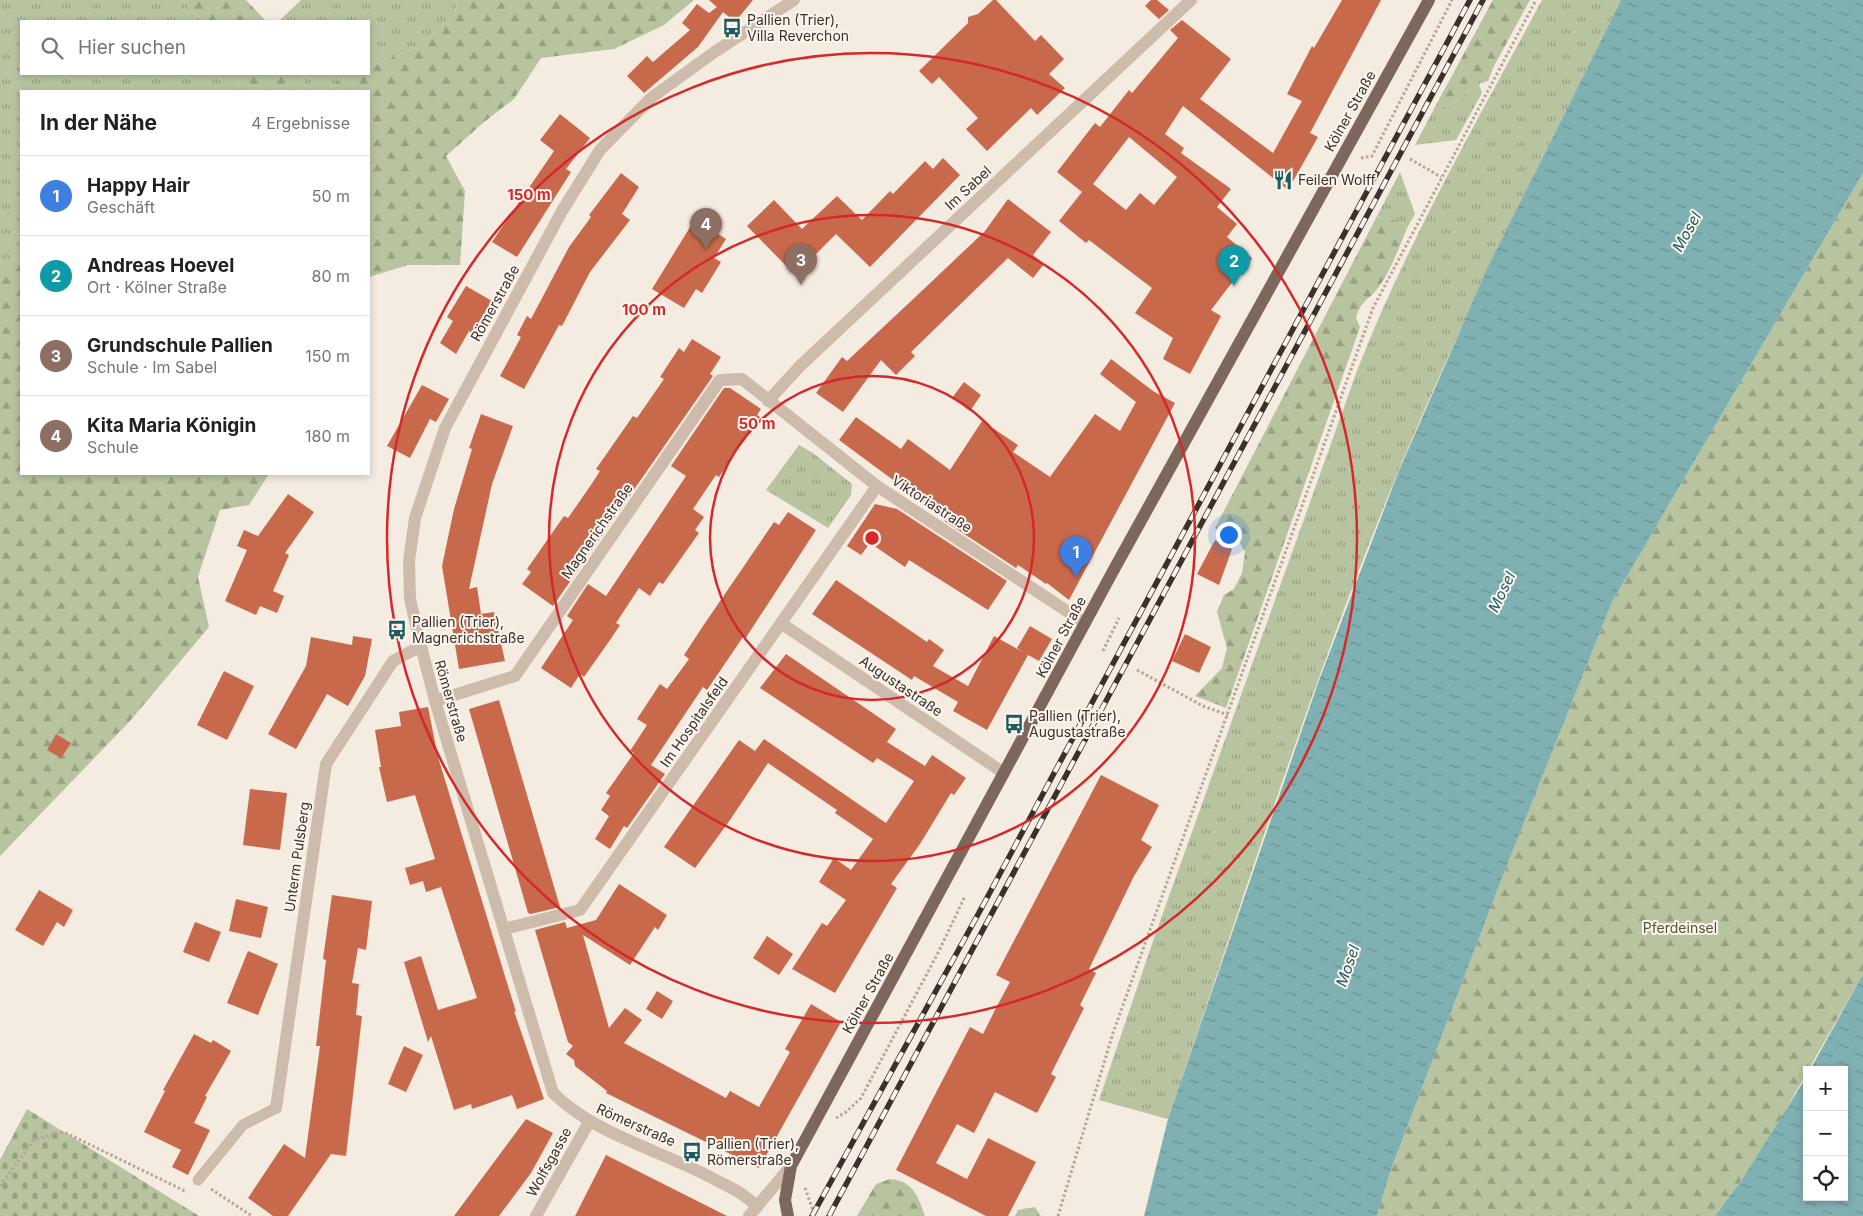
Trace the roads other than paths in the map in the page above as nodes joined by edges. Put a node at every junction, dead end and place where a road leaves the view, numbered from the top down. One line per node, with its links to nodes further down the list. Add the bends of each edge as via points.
1 (794, 0): 8 (street, Römerstraße, via 651,98 600,150 562,211 445,428 427,477 415,518 409,562 410,598)
2 (1191, 0): 4 (street, Im Sabel, via 800,366)
3 (1429, 0): 6 (main road, Kölner Straße)
4 (768, 401): 5 (street, Viktoriastraße); 9 (street, Magnerichstraße, via 742,379 720,380 515,676)
5 (877, 486): 6 (street, Viktoriastraße); 7 (street, Im Hospitalsfeld)
6 (1085, 623): 10 (main road, Kölner Straße)
7 (782, 624): 10 (street, Augustastraße); 11 (street, Im Hospitalsfeld, via 580,910)
8 (421, 646): 9 (street, Römerstraße); 12 (street, Unterm Pulsberg, via 393,661 326,764)
9 (434, 701): 11 (street, Römerstraße)
10 (1004, 773): 14 (main road, Kölner Straße)
11 (504, 929): 13 (street, Römerstraße, via 553,1093)
12 (276, 1108): 15 (lane, via 243,1125)
13 (589, 1122): 16 (street, Römerstraße, via 685,1163 746,1196); 17 (street, Wolfsgasse)
14 (790, 1166): 16 (street); 18 (main road, Kölner Straße, via 785,1200)
15 (198, 1180)
16 (756, 1213)
17 (536, 1216)
18 (788, 1216)

